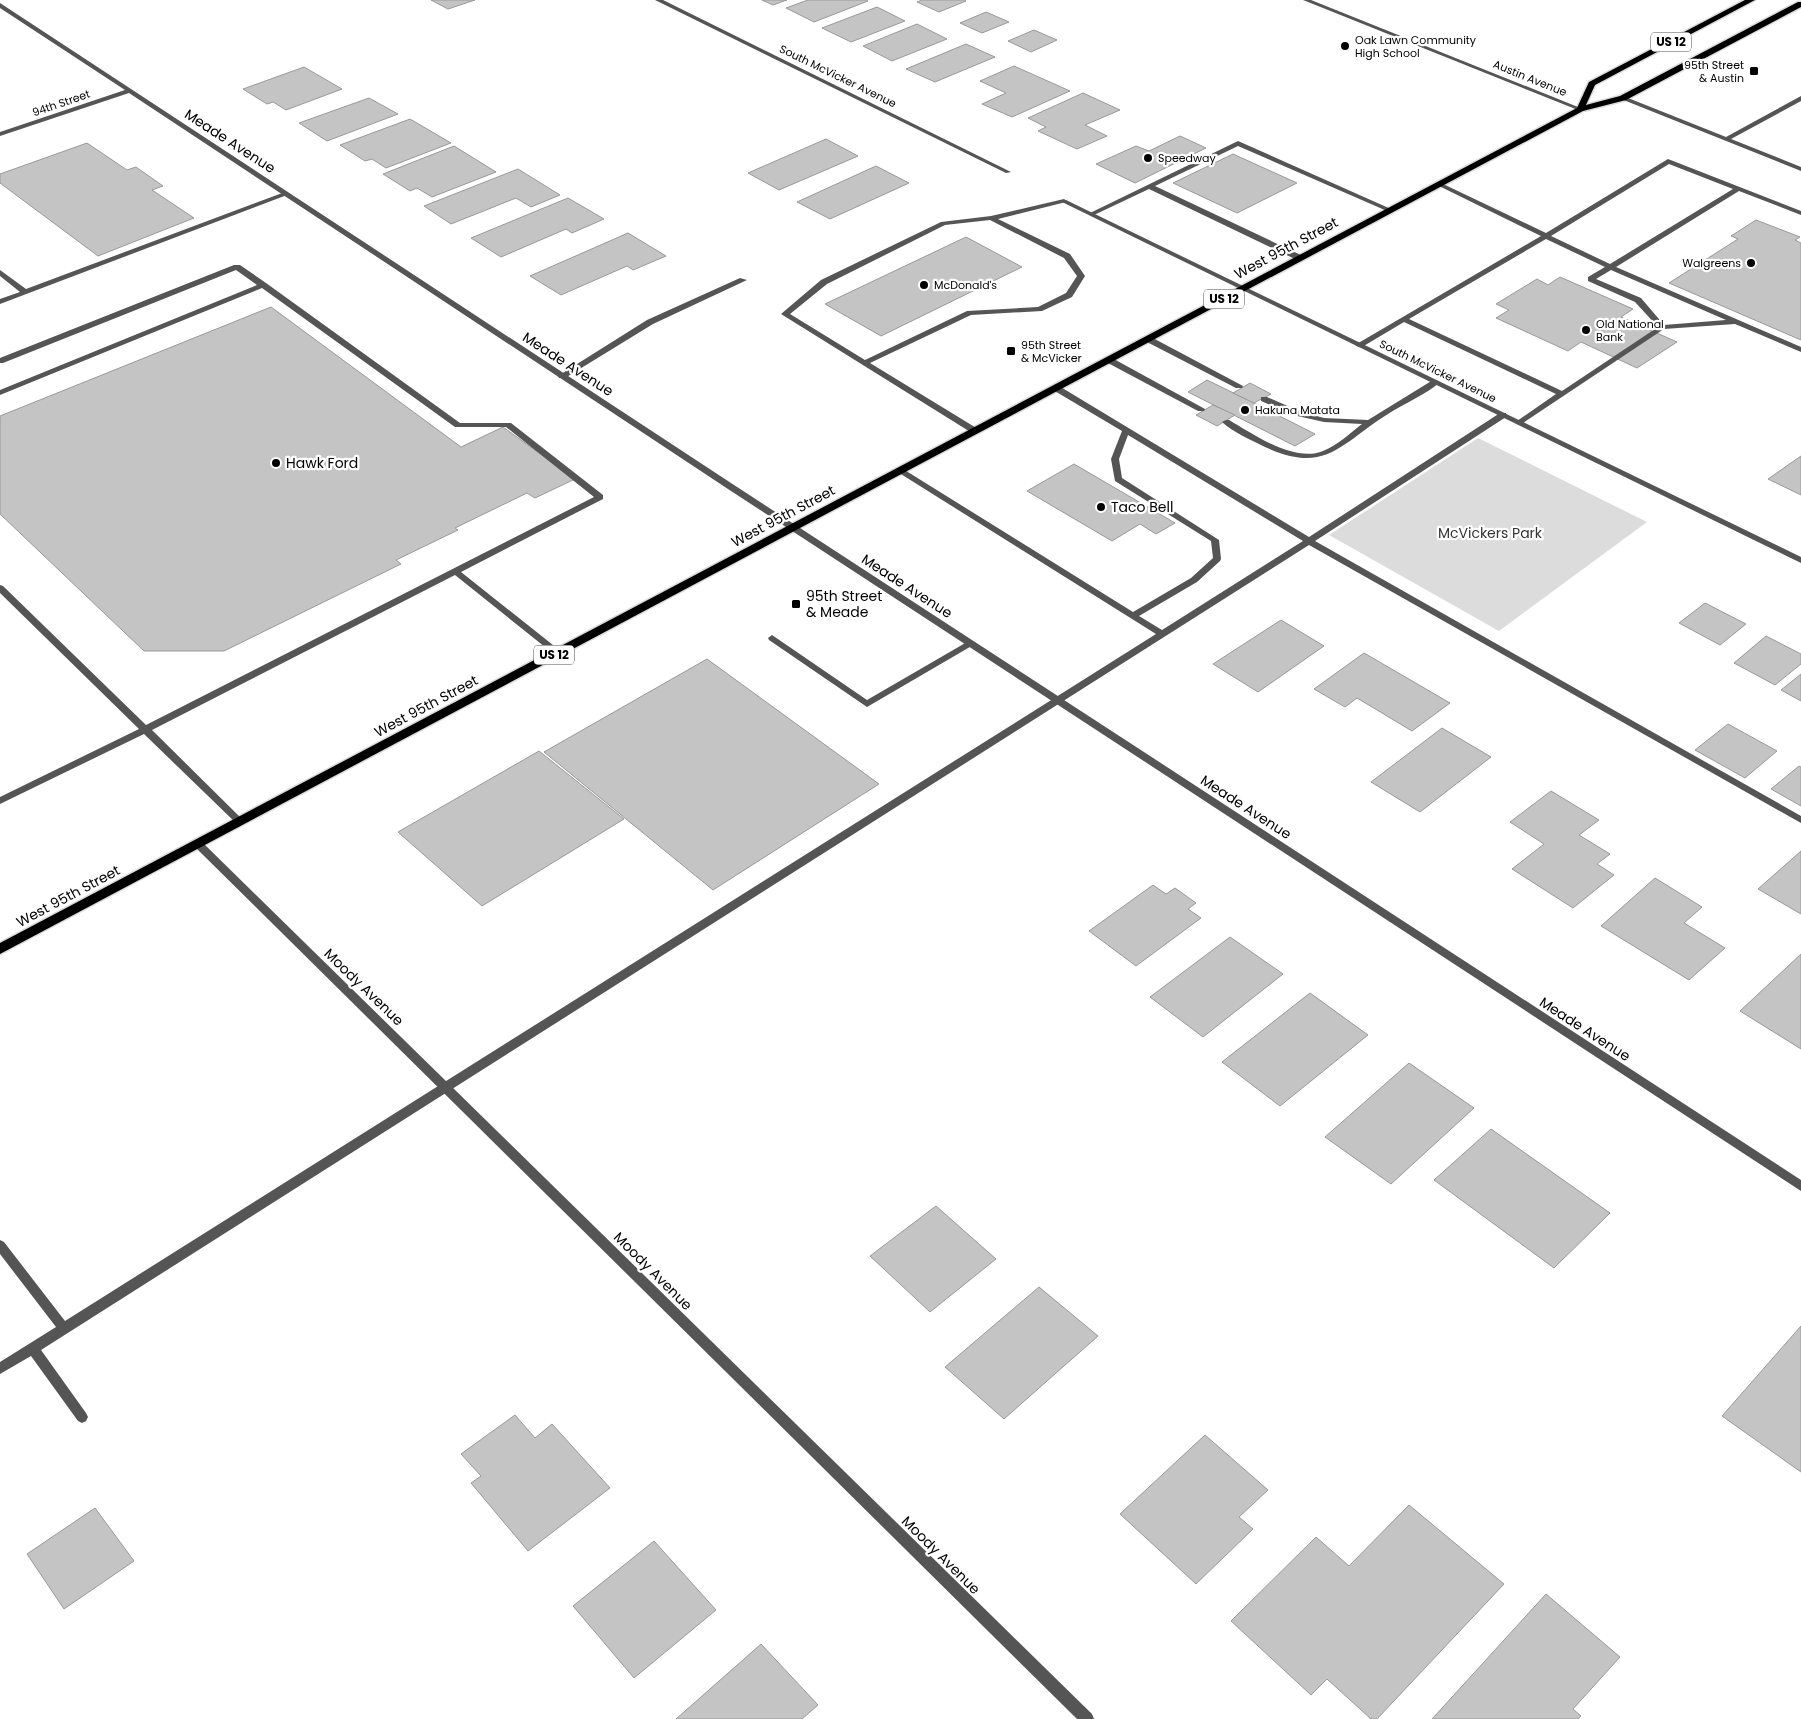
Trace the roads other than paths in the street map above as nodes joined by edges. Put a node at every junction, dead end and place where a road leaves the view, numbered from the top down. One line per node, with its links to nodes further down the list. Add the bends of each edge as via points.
1 (658, 0): 15 (street, South McVicker Avenue)
2 (1306, 0): 11 (street, Austin Avenue)
3 (1751, 0): 11 (main road, US 12, via 1592,84)
4 (1801, 4): 7 (main road, West 95th Street / US 12)
5 (0, 5): 8 (street, Meade Avenue)
6 (1801, 12): 7 (main road)
7 (1762, 24): 9 (main road, West 95th Street / US 12)
8 (129, 91): 12 (street, 94th Street); 19 (street, Meade Avenue)
9 (1622, 98): 11 (main road, West 95th Street / US 12); 13 (street)
10 (1801, 98): 13 (street)
11 (1580, 109): 16 (main road, West 95th Street / US 12)
12 (0, 134)
13 (1726, 139): 14 (street)
14 (1801, 169)
15 (1008, 172)
16 (1440, 184): 20 (main road, West 95th Street / US 12); 24 (street)
17 (1149, 186): 20 (street, via 1238,143); 22 (street); 25 (street)
18 (1737, 190): 21 (street); 24 (street, via 1668,162); 26 (street)
19 (285, 194): 31 (street); 42 (street, Meade Avenue)
20 (1389, 210): 25 (main road, West 95th Street / US 12)
21 (1801, 213)
22 (1092, 214): 23 (street, South McVicker Avenue, via 1064,201); 30 (street, South McVicker Avenue)
23 (991, 218): 41 (street, via 943,223 824,282 785,314); 41 (street, via 1067,256 1081,276 1069,295 1039,309 970,312)
24 (1546, 236): 26 (street); 33 (street)
25 (1300, 258): 30 (main road, West 95th Street / US 12)
26 (1610, 267): 34 (street); 35 (street, via 1591,279 1638,300)
27 (0, 272): 31 (street)
28 (743, 280): 42 (street, via 650,322)
29 (263, 286): 40 (street, via 237,267); 46 (street); 60 (street, via 458,425 508,425 600,497)
30 (1243, 288): 36 (main road, West 95th Street / US 12); 37 (street, South McVicker Avenue)
31 (25, 292): 32 (street)
32 (0, 302)
33 (1403, 319): 37 (street); 47 (street)
34 (1737, 322): 35 (street); 38 (street)
35 (1662, 327): 47 (street)
36 (1148, 339): 39 (main road, West 95th Street / US 12); 44 (street)
37 (1359, 345): 43 (street, South McVicker Avenue)
38 (1801, 350)
39 (1109, 360): 45 (main road, West 95th Street / US 12); 49 (street)
40 (0, 361)
41 (865, 363): 54 (street)
42 (562, 376): 57 (street, Meade Avenue)
43 (1436, 382): 50 (street, South McVicker Avenue); 52 (street)
44 (1239, 386)
45 (1056, 388): 54 (main road, West 95th Street / US 12); 55 (street)
46 (0, 393)
47 (1562, 394): 53 (street)
48 (1264, 399): 52 (street, via 1324,420)
49 (1200, 409)
50 (1503, 415): 53 (street, South McVicker Avenue); 58 (street)
51 (1226, 422): 52 (street, via 1279,451 1309,456 1348,440)
52 (1369, 422)
53 (1520, 423): 59 (street, South McVicker Avenue)
54 (975, 430): 56 (main road, West 95th Street / US 12)
55 (1126, 430): 58 (street); 62 (street, via 1115,460 1118,479 1215,540 1217,559 1194,580)
56 (900, 471): 57 (main road, West 95th Street / US 12); 62 (street)
57 (793, 528): 65 (street, Meade Avenue); 66 (main road, West 95th Street / US 12)
58 (1309, 541): 63 (street); 70 (street)
59 (1801, 560)
60 (456, 571): 66 (street); 68 (street)
61 (0, 588): 68 (street)
62 (1133, 616): 63 (street)
63 (1162, 634): 67 (street)
64 (772, 638): 65 (street, via 867,704)
65 (970, 644): 67 (street, Meade Avenue)
66 (558, 653): 71 (main road, West 95th Street / US 12)
67 (1057, 700): 74 (street); 75 (street, Meade Avenue)
68 (145, 730): 69 (street); 71 (street)
69 (0, 802)
70 (1801, 820)
71 (240, 822): 72 (main road, West 95th Street / US 12)
72 (198, 844): 73 (main road, West 95th Street / US 12); 74 (street, Moody Avenue)
73 (0, 949)
74 (445, 1088): 77 (street); 81 (street, Moody Avenue)
75 (1801, 1186)
76 (0, 1245): 77 (street)
77 (64, 1329): 78 (street)
78 (33, 1349): 79 (street); 80 (street)
79 (0, 1370)
80 (82, 1416)
81 (1086, 1719)

